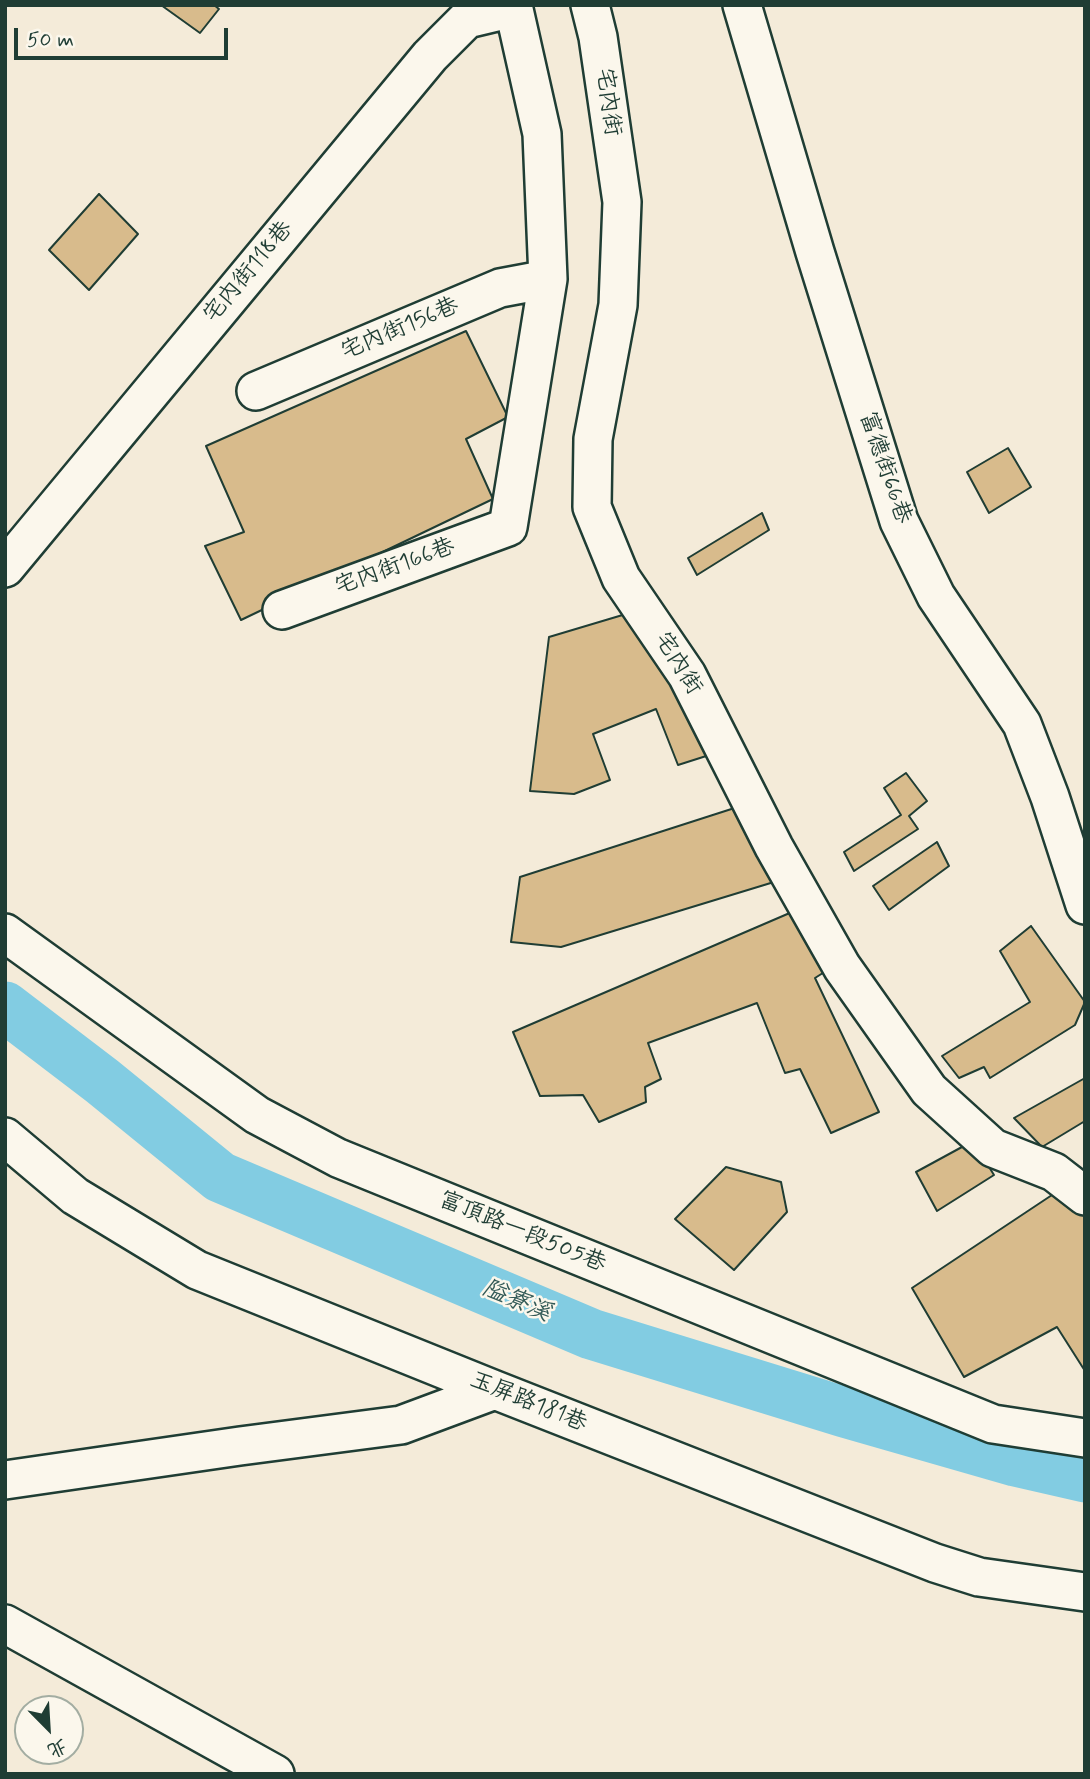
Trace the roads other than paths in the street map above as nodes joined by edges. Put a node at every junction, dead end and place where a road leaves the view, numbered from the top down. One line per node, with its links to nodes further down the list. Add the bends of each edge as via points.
1 (590, 5): 11 (street, 宅內街, via 622,202 618,305 593,439 592,507 621,578 687,675 774,847 842,967 929,1090 993,1148 1054,1172)
2 (742, 5): 8 (street, 富德街66巷, via 899,521 936,596 1022,724)
3 (513, 6): 4 (street, via 542,134); 6 (street, 宅內街118巷, via 467,19 430,56)
4 (548, 279): 5 (street, 宅內街156巷, via 500,288); 7 (street, 宅內街166巷, via 508,527)
5 (256, 391)
6 (5, 568)
7 (282, 610)
8 (1085, 905)
9 (5, 933): 13 (street, 富頂路一段505巷, via 257,1115 338,1158 993,1424)
10 (5, 1137): 12 (street, 玉屏路181巷, via 75,1196 197,1270)
11 (1085, 1196)
12 (495, 1390): 14 (street, via 401,1425); 15 (street, 玉屏路181巷, via 935,1563 979,1577)
13 (1085, 1438)
14 (5, 1480)
15 (1085, 1592)
16 (5, 1624): 17 (street)
17 (275, 1774)

